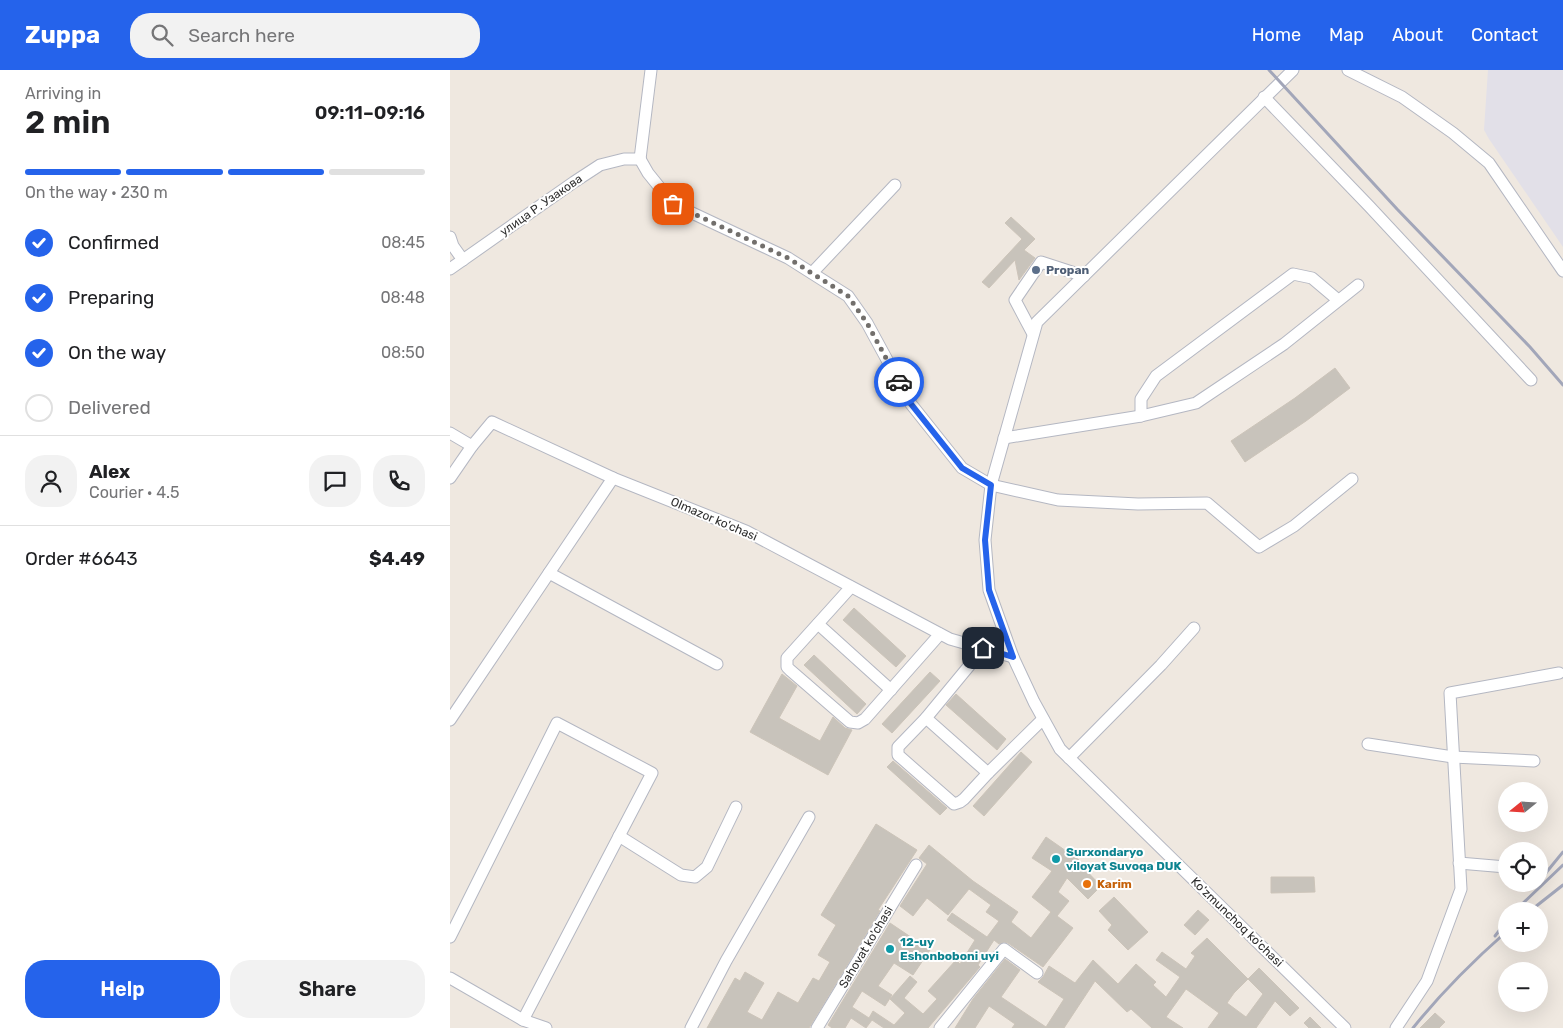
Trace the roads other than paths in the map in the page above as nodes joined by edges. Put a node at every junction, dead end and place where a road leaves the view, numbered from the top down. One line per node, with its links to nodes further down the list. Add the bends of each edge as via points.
1 (651, 70): 5 (street)
2 (1293, 70): 4 (street, Ko'zmunchoq ko'chasi)
3 (1348, 70): 10 (street, via 1402,97 1489,163)
4 (1264, 97): 12 (street, Ko'zmunchoq ko'chasi); 16 (street)
5 (640, 159): 8 (street, улица Р. Узакова, via 600,165); 11 (street, via 673,204)
6 (895, 185): 11 (street)
7 (450, 237): 8 (street)
8 (462, 260): 9 (street, улица Р. Узакова)
9 (450, 269)
10 (1563, 271)
11 (812, 272): 24 (street, via 848,296 867,323 911,404 962,468)
12 (1084, 276): 15 (street, Ko'zmunchoq ko'chasi, via 1037,322); 15 (street, via 1041,262 1015,300)
13 (1358, 284): 14 (street)
14 (1338, 300): 17 (street, via 1284,344 1196,403); 17 (street, via 1312,278 1293,274 1156,376 1141,399)
15 (1034, 334): 19 (street, Ko'zmunchoq ko'chasi)
16 (1531, 380)
17 (1141, 416): 19 (street)
18 (450, 433): 20 (street)
19 (1004, 438): 24 (street, Ko'zmunchoq ko'chasi)
20 (472, 446): 21 (street); 22 (street, Olmazor ko'chasi, via 492,422)
21 (450, 478)
22 (613, 478): 25 (street); 26 (street, Olmazor ko'chasi, via 746,530)
23 (1352, 478): 24 (street, via 1294,526 1259,548 1206,503 1058,500)
24 (991, 485): 31 (street, Ko'zmunchoq ko'chasi, via 985,540 989,590)
25 (549, 573): 32 (street); 37 (street)
26 (851, 587): 27 (street); 29 (street, Olmazor ko'chasi)
27 (818, 624): 34 (street); 34 (street, via 787,658 790,670 850,722 865,720)
28 (1194, 628): 39 (street)
29 (940, 634): 30 (street, Olmazor ko'chasi); 34 (street)
30 (983, 648): 31 (street, Olmazor ko'chasi); 35 (street)
31 (1013, 657): 36 (street, Ko'zmunchoq ko'chasi)
32 (717, 664)
33 (1559, 673): 40 (street, via 1450,693)
34 (891, 690)
35 (926, 718): 42 (street); 42 (street, via 898,747 898,755 903,760 954,804 964,799)
36 (1043, 719): 39 (street, Ko'zmunchoq ko'chasi); 42 (street)
37 (450, 720)
38 (1368, 744): 40 (street)
39 (1069, 758): 57 (street, Ko'zmunchoq ko'chasi)
40 (1453, 758): 41 (street); 46 (street)
41 (1534, 761)
42 (988, 773)
43 (736, 807): 45 (street, via 707,867 695,876 681,875)
44 (810, 817): 54 (street)
45 (619, 836): 49 (street, via 652,773 557,723); 52 (street)
46 (1459, 863): 48 (street); 58 (street, via 1461,889 1427,980)
47 (916, 865): 55 (street, Sahovat ko'chasi)
48 (1498, 866)
49 (450, 937)
50 (1038, 973): 56 (street, via 1004,949)
51 (451, 982): 52 (street)
52 (523, 1020): 53 (street)
53 (546, 1028)
54 (691, 1028)
55 (817, 1028)
56 (940, 1028)
57 (1345, 1028)
58 (1396, 1028)

